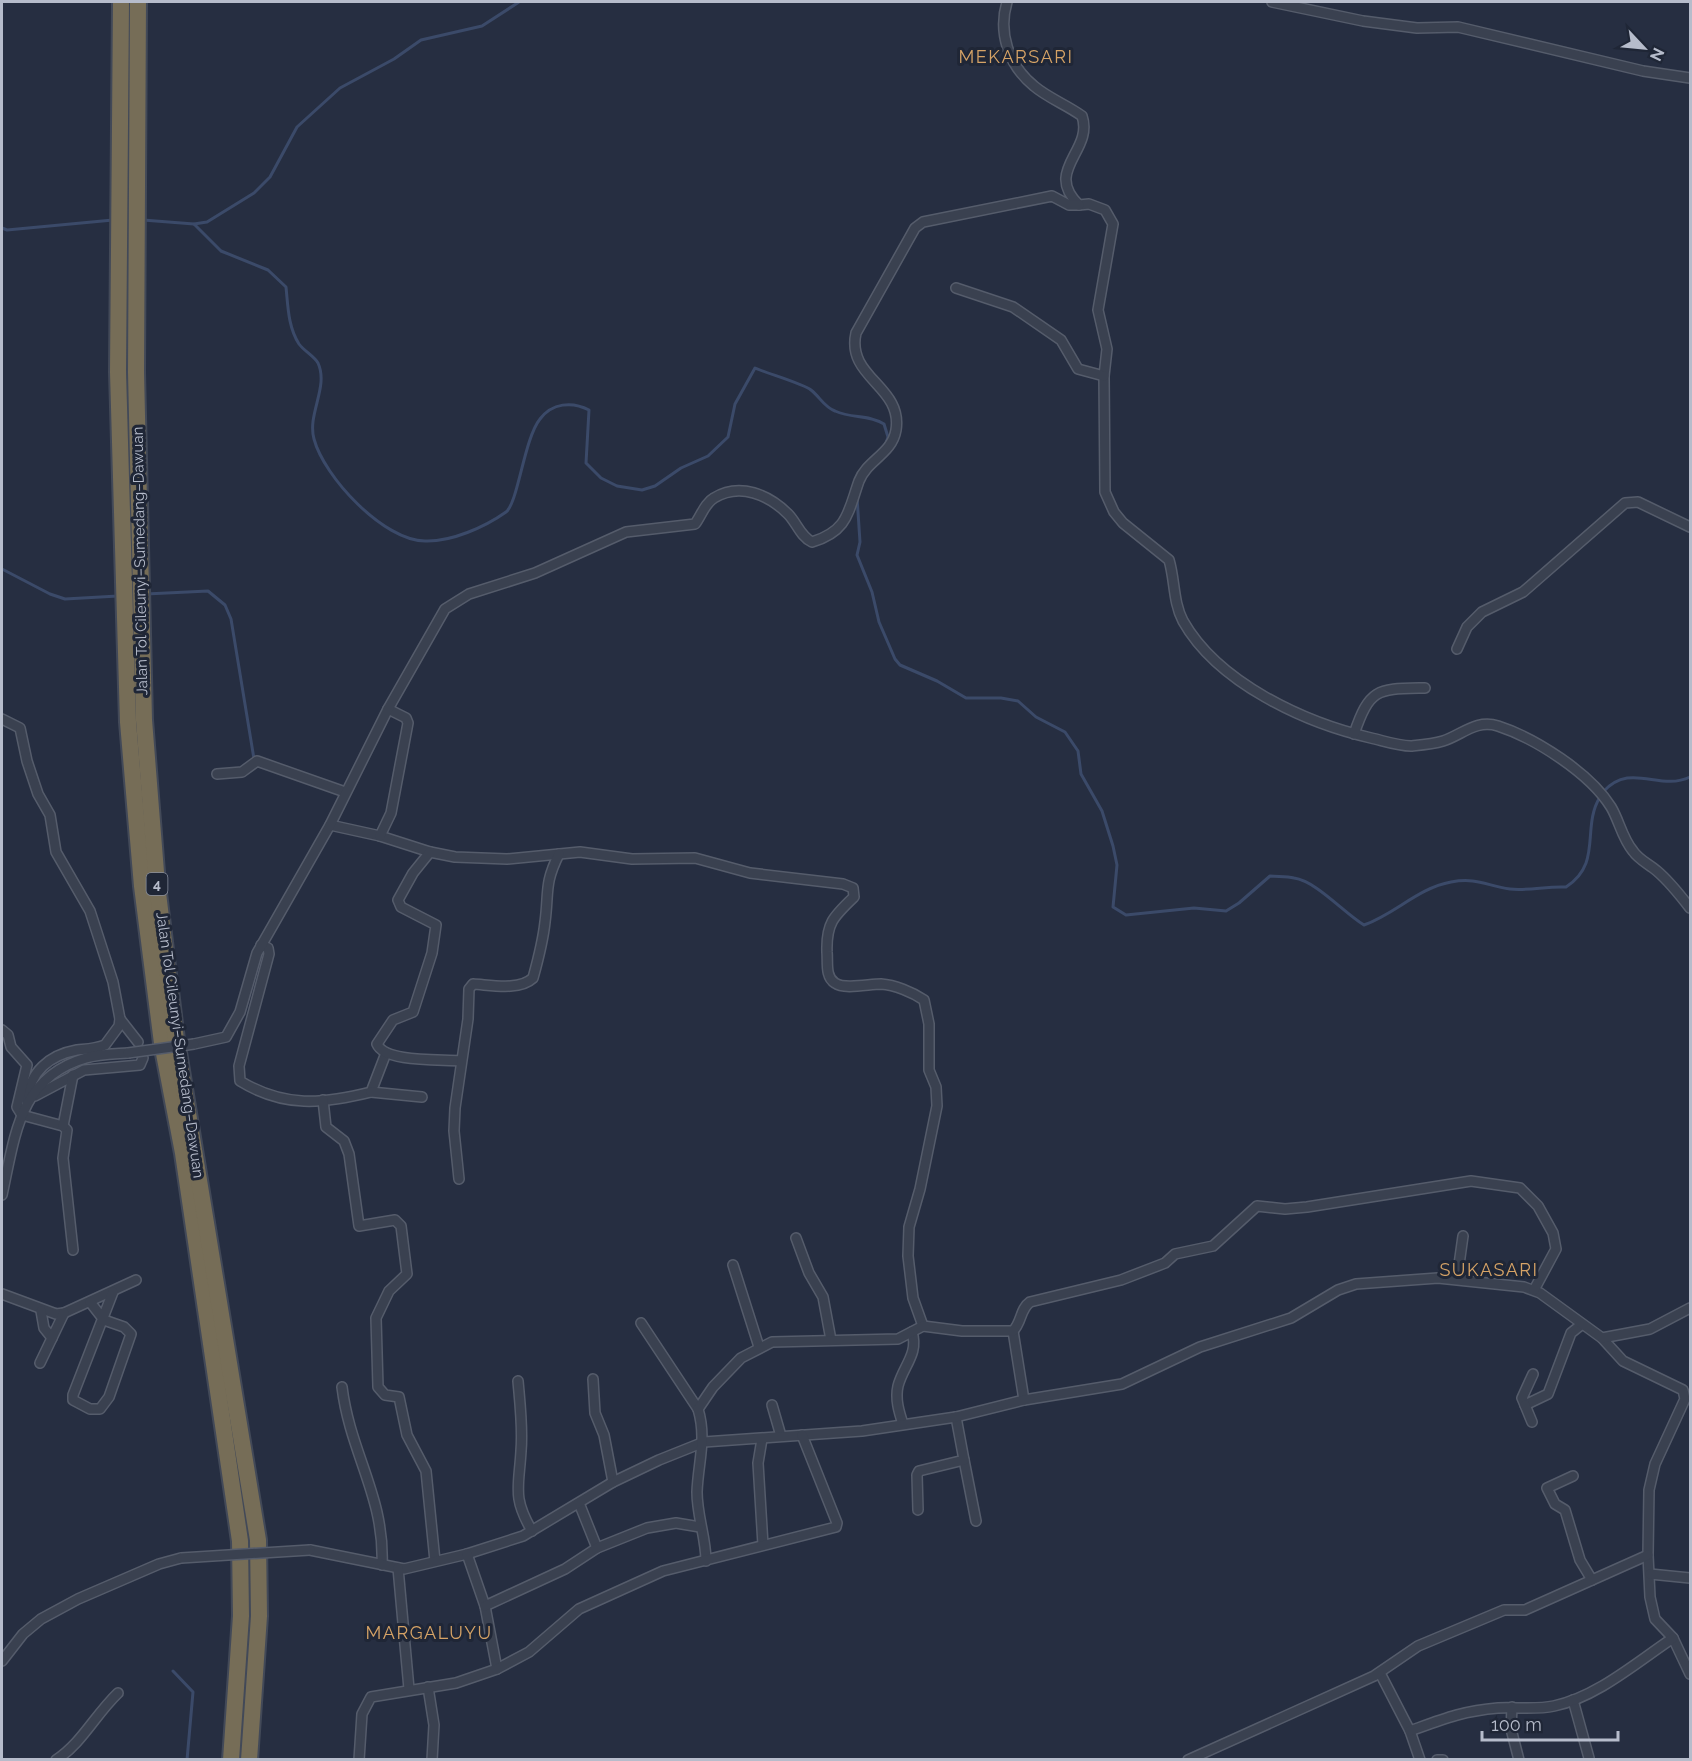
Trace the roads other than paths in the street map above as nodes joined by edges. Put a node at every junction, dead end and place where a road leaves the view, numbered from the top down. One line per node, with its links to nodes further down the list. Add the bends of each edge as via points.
1 (121, 2): 113 (highway, Jalan Tol Cileunyi–Sumedang–Dawuan / 4, via 118,372 128,722 142,886 162,1043 197,1246 240,1541 241,1616)
2 (138, 2): 114 (highway, Jalan Tol Cileunyi–Sumedang–Dawuan / 4, via 136,372 144,720 176,1040 258,1540 258,1628)
3 (1007, 2): 6 (street, via 1003,34 1021,74 1034,87 1082,116 1085,124 1065,180 1068,194)
4 (1272, 2): 5 (street, via 1363,21 1417,28 1458,27 1643,71)
5 (1690, 78)
6 (1079, 205): 8 (street, via 1105,210 1113,224 1098,310 1107,350); 12 (street, via 1069,205 1052,196 923,222 915,228 856,333 854,353 865,372 890,397 897,426 890,446 863,471 848,519 833,532 812,542 790,515 764,495 750,492 713,498 694,524 626,531 535,573 469,594 445,609)
7 (956, 288): 8 (street, via 1013,307 1061,340 1078,369)
8 (1104, 376): 14 (street, via 1105,492 1113,512 1123,523 1168,560 1175,600 1194,636 1255,692 1295,714)
9 (1690, 527): 10 (street, via 1638,502 1625,503 1523,592 1482,612 1467,627)
10 (1457, 649)
11 (1425, 688): 14 (street, via 1390,688 1377,693 1363,708)
12 (388, 709): 16 (street); 18 (street, via 408,723 393,804)
13 (2, 719): 25 (street, via 20,728 38,794 50,815 56,852 90,911)
14 (1354, 734): 21 (street, via 1410,746 1443,741 1484,723 1532,742 1596,787 1612,808 1632,851 1663,877)
15 (217, 774): 16 (street, via 242,772 257,761)
16 (345, 792): 17 (street)
17 (330, 825): 18 (street); 22 (street)
18 (380, 836): 19 (street)
19 (430, 852): 20 (street, via 507,859); 28 (street, via 398,900 401,907 434,922 436,939 414,1010 411,1015 393,1020 377,1044)
20 (559, 854): 30 (street, via 546,888 546,921 533,978 518,985 473,984 469,989); 56 (street, via 695,858 750,873 853,888 854,897 838,910 829,929 831,979 836,985 883,985 918,996 927,1007 928,1070 936,1087 938,1106 909,1227 908,1256 913,1298)
21 (1690, 908)
22 (261, 945): 23 (street); 24 (street, via 270,951)
23 (246, 993): 24 (street); 34 (street, bridge, via 226,1036 78,1060 49,1074)
24 (257, 996): 35 (street, via 239,1066 240,1081 288,1101)
25 (120, 1019): 27 (street); 34 (street, via 105,1045 62,1054 47,1062 32,1080)
26 (2, 1030): 36 (street, via 27,1065 17,1107)
27 (138, 1042)
28 (386, 1053): 30 (street); 32 (street)
29 (143, 1058): 31 (street, via 140,1065 84,1070)
30 (461, 1061): 38 (street, via 454,1131)
31 (73, 1075): 34 (street); 37 (street)
32 (371, 1092): 33 (street); 35 (street)
33 (422, 1097)
34 (27, 1100): 36 (street)
35 (323, 1100): 92 (street, via 326,1127 344,1141 349,1154 359,1226 395,1220 401,1226 407,1274 388,1291 376,1318 378,1387 385,1395 399,1397 407,1435 426,1471)
36 (22, 1115): 37 (street); 39 (street)
37 (63, 1126): 42 (street, via 67,1130 63,1158)
38 (459, 1179)
39 (2, 1195)
40 (1463, 1236): 44 (street)
41 (796, 1238): 61 (street, via 808,1273 823,1297)
42 (73, 1250)
43 (733, 1265): 62 (street)
44 (1457, 1279): 46 (street); 69 (street, via 1356,1284 1338,1290 1291,1318 1200,1347 1122,1384)
45 (136, 1280): 47 (street)
46 (1534, 1290): 55 (street); 57 (street, via 1556,1249 1541,1212 1520,1188 1472,1181 1307,1207 1257,1206 1213,1246 1175,1254 1165,1263 1121,1280 1030,1302)
47 (113, 1292): 49 (street); 53 (street)
48 (2, 1294): 51 (street)
49 (90, 1302): 52 (street); 53 (street)
50 (1690, 1308): 60 (street, via 1650,1329)
51 (41, 1311): 52 (street); 59 (street, via 44,1328)
52 (64, 1313): 59 (street)
53 (104, 1320): 53 (street, via 73,1395 74,1400 90,1409 100,1409 109,1397 131,1334)
54 (641, 1323): 72 (street)
55 (1581, 1324): 60 (street); 71 (street, via 1571,1333 1548,1394)
56 (923, 1326): 57 (street); 58 (street)
57 (1013, 1331): 69 (street)
58 (912, 1332): 61 (street, via 898,1340); 75 (street, via 913,1355 898,1386)
59 (52, 1338): 63 (street)
60 (1602, 1338): 68 (street, via 1623,1360 1680,1386)
61 (831, 1340): 62 (street, via 781,1341)
62 (759, 1347): 72 (street, via 741,1358)
63 (40, 1363)
64 (1533, 1374): 71 (street, via 1522,1398)
65 (593, 1379): 82 (street, via 595,1413 604,1435)
66 (518, 1381): 87 (street, via 521,1450 517,1483 521,1512)
67 (342, 1387): 94 (street, via 349,1426 379,1514)
68 (1687, 1397): 91 (street, via 1658,1452 1651,1482)
69 (1024, 1400): 73 (street)
70 (772, 1405): 77 (street)
71 (1525, 1405): 74 (street)
72 (698, 1409): 79 (street)
73 (956, 1417): 75 (street); 80 (street)
74 (1532, 1422)
75 (903, 1424): 76 (street)
76 (802, 1435): 77 (street); 88 (street, via 837,1525)
77 (781, 1436): 78 (street)
78 (762, 1439): 79 (street); 88 (street, via 758,1463)
79 (704, 1442): 82 (street); 86 (street, via 697,1491)
80 (964, 1460): 84 (street, via 917,1474); 85 (street)
81 (1573, 1476): 98 (street, via 1547,1488 1555,1504 1565,1510 1580,1560)
82 (613, 1482): 83 (street)
83 (579, 1503): 87 (street); 89 (street)
84 (918, 1510)
85 (976, 1521)
86 (700, 1527): 89 (street, via 676,1523 647,1528); 93 (street)
87 (532, 1531): 90 (street)
88 (764, 1545): 93 (street)
89 (597, 1548): 99 (street, via 565,1569)
90 (467, 1554): 92 (street); 99 (street)
91 (1648, 1555): 96 (street); 98 (street)
92 (435, 1561): 95 (street)
93 (706, 1561): 102 (street, via 663,1571 599,1598 579,1609 529,1652)
94 (382, 1565): 95 (street); 101 (street, bridge, via 310,1550 181,1558 78,1599 41,1619)
95 (398, 1568): 106 (street)
96 (1650, 1574): 97 (street); 100 (street, via 1655,1619)
97 (1690, 1578)
98 (1592, 1580): 103 (street, via 1525,1610 1504,1610 1418,1646)
99 (485, 1606): 102 (street)
100 (1673, 1638): 104 (street); 108 (street, via 1618,1676)
101 (2, 1660)
102 (497, 1669): 105 (street, via 456,1683)
103 (1380, 1672): 110 (street); 117 (street)
104 (1690, 1674)
105 (428, 1687): 106 (street); 116 (street, via 434,1725)
106 (409, 1689): 115 (street, via 371,1697 362,1714)
107 (118, 1693): 112 (street, via 77,1743)
108 (1573, 1700): 109 (street, via 1552,1707); 111 (street)
109 (1512, 1707): 110 (street, via 1456,1713); 121 (street, via 1511,1730)
110 (1410, 1731): 118 (street)
111 (1589, 1758)
112 (56, 1760)
113 (231, 1760)
114 (249, 1760)
115 (359, 1760)
116 (432, 1760)
117 (1188, 1760)
118 (1420, 1760)
119 (1437, 1760): 120 (street)
120 (1443, 1760)
121 (1519, 1760)

